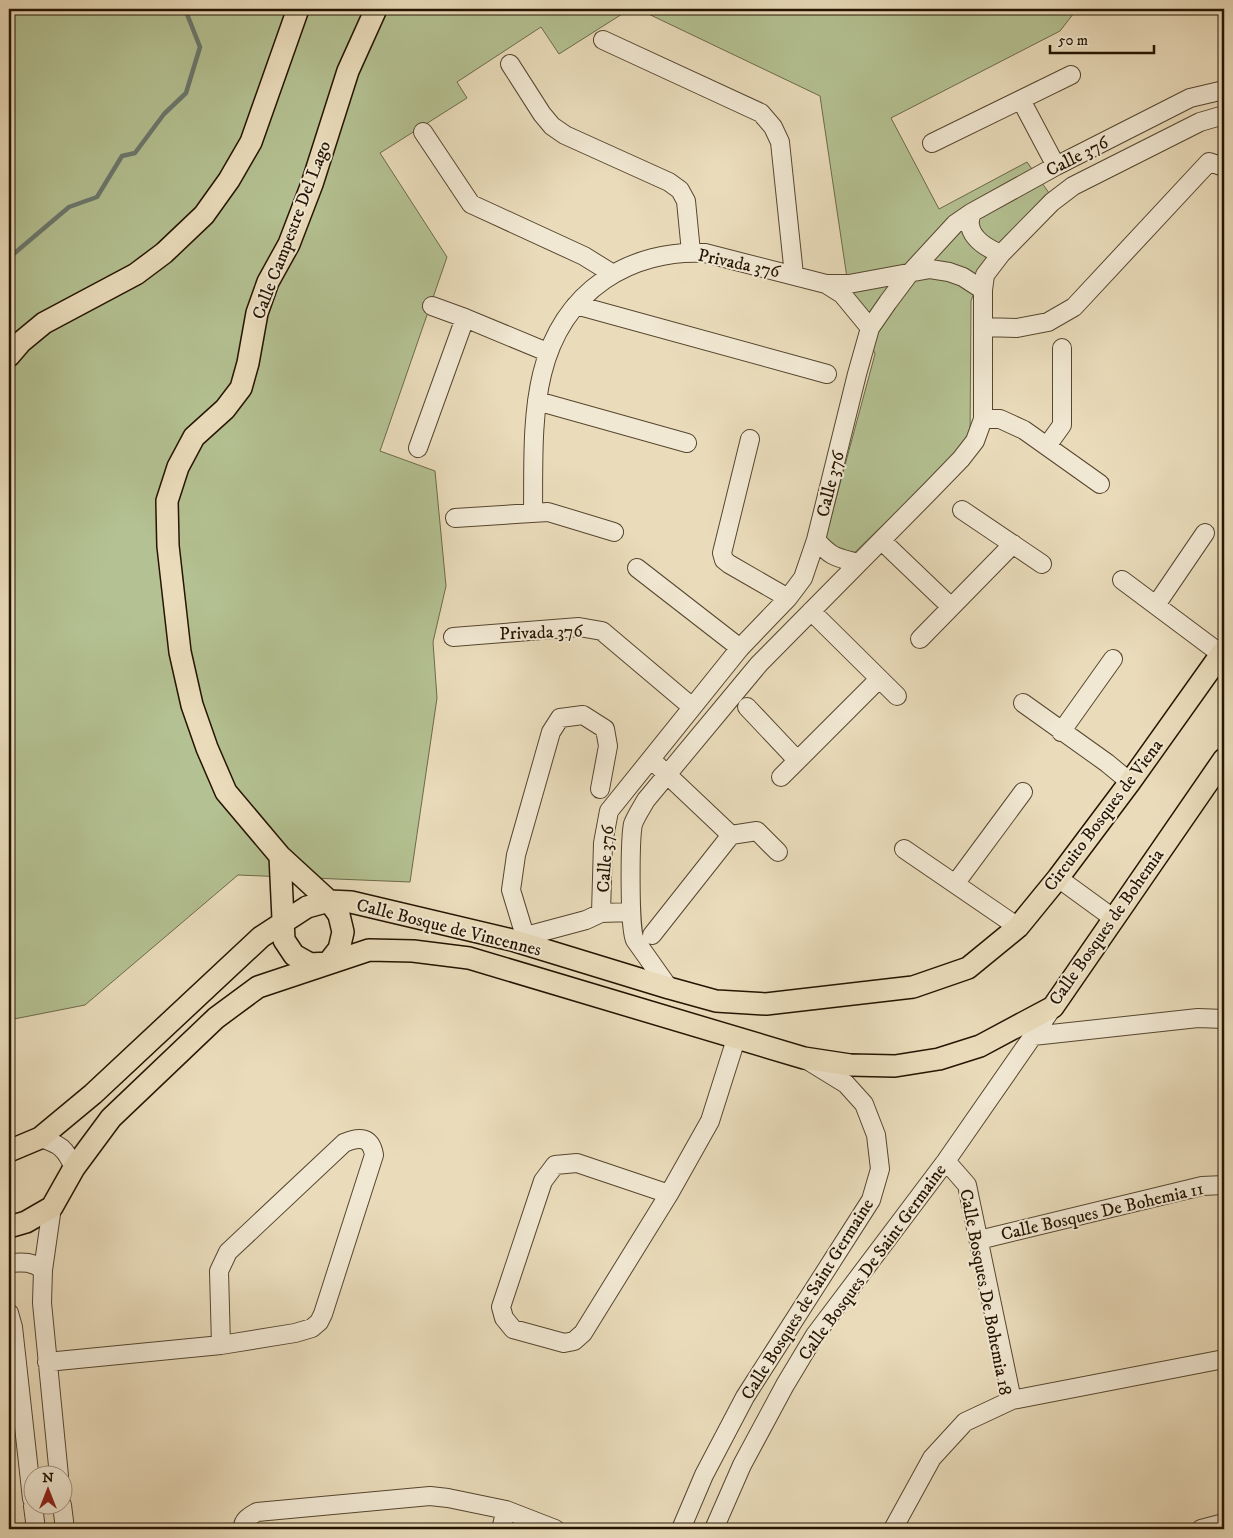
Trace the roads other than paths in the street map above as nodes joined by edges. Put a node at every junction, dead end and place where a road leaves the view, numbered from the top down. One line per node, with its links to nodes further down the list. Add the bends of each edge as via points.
1 (298, 9): 28 (main road, via 251,142 204,215 136,274 44,323)
2 (376, 9): 75 (main road, Calle Campestre Del Lago, via 348,71 289,244 268,282 257,312 241,388 194,437 178,467 167,501 168,546 180,652 192,705 226,792)
3 (603, 40): 18 (street, via 761,113 774,127 780,142)
4 (510, 64): 14 (street, via 552,126 680,190 686,201)
5 (1071, 75): 7 (street)
6 (1224, 90): 11 (street, Calle 376, via 1190,98)
7 (1021, 100): 10 (street); 11 (street)
8 (1224, 115): 15 (street, Calle 376, via 1200,122 1074,186 1052,202)
9 (423, 132): 16 (street, via 472,204 584,256)
10 (932, 143)
11 (1056, 166): 13 (street, Calle 376)
12 (1224, 167): 24 (street, via 1210,162 1074,307 1048,322 1017,328)
13 (971, 213): 15 (street, via 970,226 975,236 987,248); 17 (street, Calle 376, via 955,224)
14 (691, 252): 16 (street, Privada 376, via 658,256); 18 (street, Privada 376, via 704,252)
15 (1001, 254): 20 (street, Calle 376, via 985,275)
16 (613, 274): 21 (street, Privada 376, via 589,290)
17 (909, 274): 19 (street, via 849,284); 20 (street, via 930,269 949,272 963,276); 25 (street, Calle 376)
18 (794, 275): 19 (street, Privada 376)
19 (826, 284): 25 (street, via 842,294)
20 (983, 290): 24 (street, Calle 376)
21 (576, 305): 27 (street, Privada 376, via 555,334); 29 (street)
22 (432, 306): 23 (street)
23 (465, 318): 27 (street); 35 (street)
24 (983, 327): 31 (street, Calle 376)
25 (870, 328): 42 (street, Calle 376)
26 (1062, 348): 34 (street, via 1062,425)
27 (547, 352): 30 (street, Privada 376)
28 (9, 356)
29 (827, 374)
30 (537, 401): 33 (street); 38 (street, Privada 376)
31 (983, 419): 34 (street, via 1000,419); 43 (street, Calle 376, via 975,441 961,459)
32 (750, 439): 49 (street, via 722,553 729,564)
33 (687, 443)
34 (1047, 446): 36 (street)
35 (418, 448)
36 (1100, 484)
37 (962, 510): 44 (street)
38 (533, 512): 39 (street); 40 (street, via 548,512)
39 (455, 518)
40 (614, 532)
41 (1205, 533): 50 (street)
42 (816, 540): 45 (street, via 836,557); 49 (street, Calle 376, via 803,578)
43 (882, 541): 45 (street, Calle 376); 51 (street)
44 (1013, 544): 46 (street); 51 (street)
45 (858, 563): 52 (street, Calle 376)
46 (1042, 564)
47 (637, 568): 55 (street)
48 (1122, 580): 50 (street)
49 (788, 598): 55 (street, Calle 376)
50 (1156, 605): 56 (street)
51 (951, 608): 54 (street)
52 (811, 611): 58 (street); 67 (street, Calle 376, via 759,664)
53 (453, 636): 61 (street, Privada 376, via 579,627 602,631)
54 (920, 639)
55 (740, 648): 61 (street, Calle 376)
56 (1223, 652): 69 (main road, Circuito Bosques de Viena)
57 (1113, 659): 63 (street)
58 (879, 679): 59 (street); 66 (street)
59 (897, 696)
60 (1023, 703): 63 (street)
61 (692, 707): 64 (street, Calle 376)
62 (747, 707): 66 (street)
63 (1061, 732): 69 (street)
64 (650, 758): 67 (street); 80 (street, Calle 376, via 608,811 603,843)
65 (1224, 759): 81 (main road, Calle Bosques de Bohemia)
66 (797, 760): 68 (street)
67 (666, 774): 72 (street); 79 (street, Calle 376, via 646,800 634,824)
68 (781, 777)
69 (1130, 782): 76 (main road, Circuito Bosques de Viena)
70 (600, 789): 85 (street, via 608,746 605,729 583,716 560,718 551,732 516,855 511,890)
71 (1022, 792): 77 (street)
72 (731, 835): 74 (street, via 757,831); 84 (street)
73 (904, 849): 77 (street)
74 (778, 852)
75 (280, 856): 78 (main road, Calle Campestre Del Lago); 82 (main road)
76 (1058, 878): 81 (street); 83 (main road, Circuito Bosques de Viena)
77 (955, 884): 83 (street)
78 (329, 902): 82 (main road, Calle Bosque de Vincennes, via 307,908); 85 (main road, Calle Bosque de Vincennes, via 350,902); 86 (main road, Calle Campestre Del Lago, via 339,915 343,932 339,949)
79 (631, 912): 80 (street); 88 (street, Calle 376, via 633,936)
80 (601, 913): 85 (street, Calle 376)
81 (1113, 918): 89 (main road, Calle Bosques de Bohemia)
82 (284, 923): 86 (main road, via 284,940 294,956 310,964); 94 (main road, Calle Bosque de Vincennes, via 261,937 93,1094)
83 (1018, 927): 87 (main road, Circuito Bosques de Viena)
84 (652, 935)
85 (519, 938): 88 (main road, Calle Bosque de Vincennes)
86 (328, 963): 92 (main road, Calle Bosque de Vincennes, via 369,950 414,951 469,958); 97 (main road, Calle Bosque de Vincennes, via 258,987 216,1018 111,1118)
87 (968, 968): 88 (main road, Calle Bosque de Vincennes, via 913,987 766,1004 716,1001)
88 (669, 988)
89 (1053, 1007): 91 (street, Calle Bosques De Saint Germaine); 93 (main road, Calle Bosques de Bohemia, via 980,1046 939,1059 895,1066 850,1065)
90 (1224, 1019): 91 (street, via 1198,1018)
91 (1033, 1036): 96 (street, Calle Bosques De Saint Germaine)
92 (736, 1039): 93 (main road, Calle Bosque de Vincennes); 99 (street, via 710,1121)
93 (804, 1058): 121 (street, Calle Bosques de Saint Germaine, via 846,1084 864,1104 876,1134 880,1169 870,1200 746,1397 704,1475)
94 (40, 1138): 95 (main road, Calle Bosque de Vincennes); 97 (street, via 56,1143 68,1153)
95 (9, 1152)
96 (946, 1161): 102 (street, Calle Bosques De Bohemia 18, via 966,1185); 122 (street, Calle Bosques De Saint Germaine, via 815,1335 742,1465)
97 (74, 1168): 100 (main road, Calle Bosque de Vincennes)
98 (1224, 1185): 102 (street, Calle Bosques De Bohemia 11, via 1202,1186)
99 (669, 1194): 99 (street, via 583,1334 574,1341 564,1343 513,1329 504,1318 501,1307 542,1181 555,1165 577,1163)
100 (52, 1207): 101 (main road, via 26,1222); 104 (street)
101 (9, 1227)
102 (979, 1240): 109 (street, Calle Bosques De Bohemia 18)
103 (9, 1263): 104 (street, via 34,1264)
104 (43, 1270): 108 (street)
105 (9, 1314): 110 (street)
106 (221, 1345): 106 (street, via 295,1333 312,1328 319,1322 374,1155 372,1145 365,1139 354,1138 344,1143 228,1252 219,1271); 108 (street)
107 (1224, 1359): 109 (street)
108 (47, 1362): 111 (street)
109 (1012, 1400): 123 (street, Calle Bosques De Bohemia 18, via 965,1422 932,1458)
110 (28, 1466)
111 (58, 1466)
112 (506, 1510): 118 (street, via 430,1496 257,1512 247,1517); 119 (street); 120 (street)
113 (34, 1516): 116 (street)
114 (63, 1516): 117 (street)
115 (1224, 1523): 124 (street)
116 (36, 1529)
117 (65, 1529)
118 (243, 1529)
119 (501, 1529)
120 (555, 1529)
121 (681, 1529)
122 (714, 1529)
123 (893, 1529)
124 (1201, 1529)

